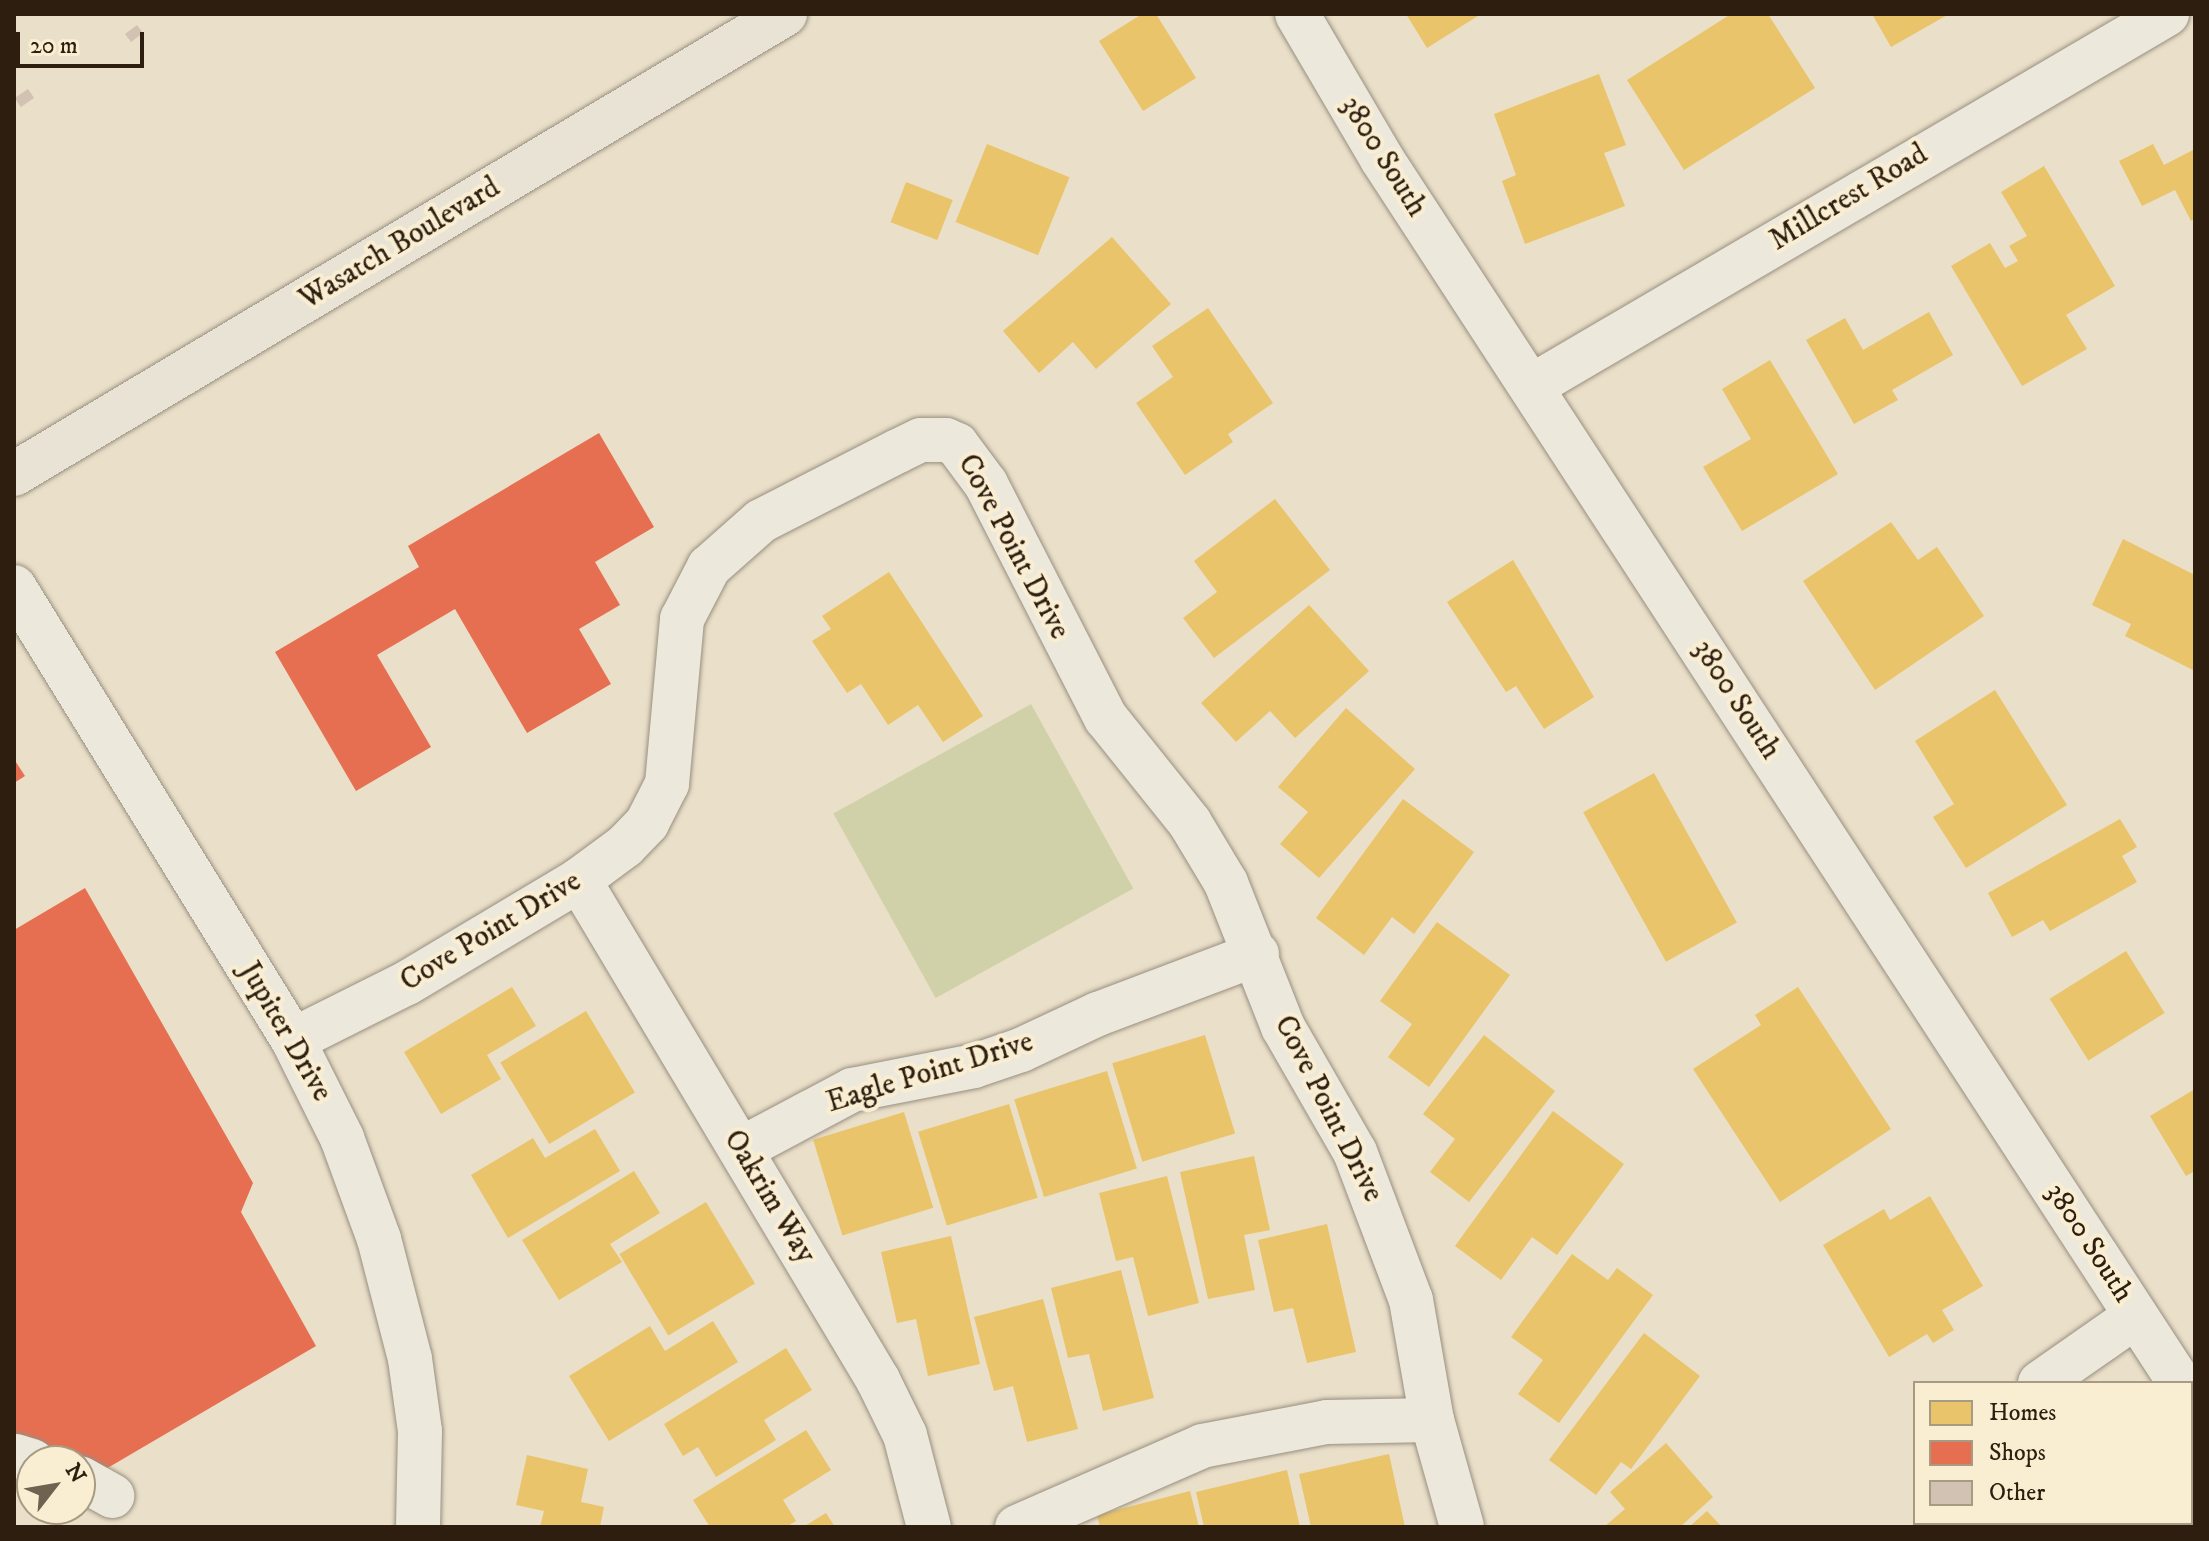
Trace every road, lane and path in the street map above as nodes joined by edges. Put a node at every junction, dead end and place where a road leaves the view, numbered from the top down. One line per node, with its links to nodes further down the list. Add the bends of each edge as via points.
1 (785, 14): 5 (main road, Wasatch Boulevard)
2 (1297, 14): 4 (street, 3800 South, via 1382,159)
3 (2167, 14): 4 (street, Millcrest Road)
4 (1532, 386): 11 (street, 3800 South)
5 (14, 474)
6 (14, 587): 9 (street, Jupiter Drive)
7 (579, 880): 8 (street, Cove Point Drive, via 647,823 667,784 682,619 709,567 761,521 934,438 957,445 986,484 1078,672 1106,718 1190,823 1226,883); 9 (street, Cove Point Drive, via 407,983); 10 (street, Oakrim Way)
8 (1257, 954): 10 (street, Eagle Point Drive, via 1010,1054 852,1090); 14 (street, Cove Point Drive, via 1283,1027 1375,1196 1411,1300)
9 (293, 1040): 15 (street, Jupiter Drive, via 352,1163 397,1298 420,1431)
10 (741, 1149): 16 (street, Oakrim Way, via 893,1407)
11 (2136, 1316): 12 (street); 13 (street, 3800 South)
12 (2043, 1381)
13 (2179, 1381)
14 (1432, 1420): 17 (street, via 1327,1422 1202,1446); 18 (street, Cove Point Drive)
15 (418, 1527)
16 (929, 1527)
17 (1017, 1527)
18 (1462, 1527)

